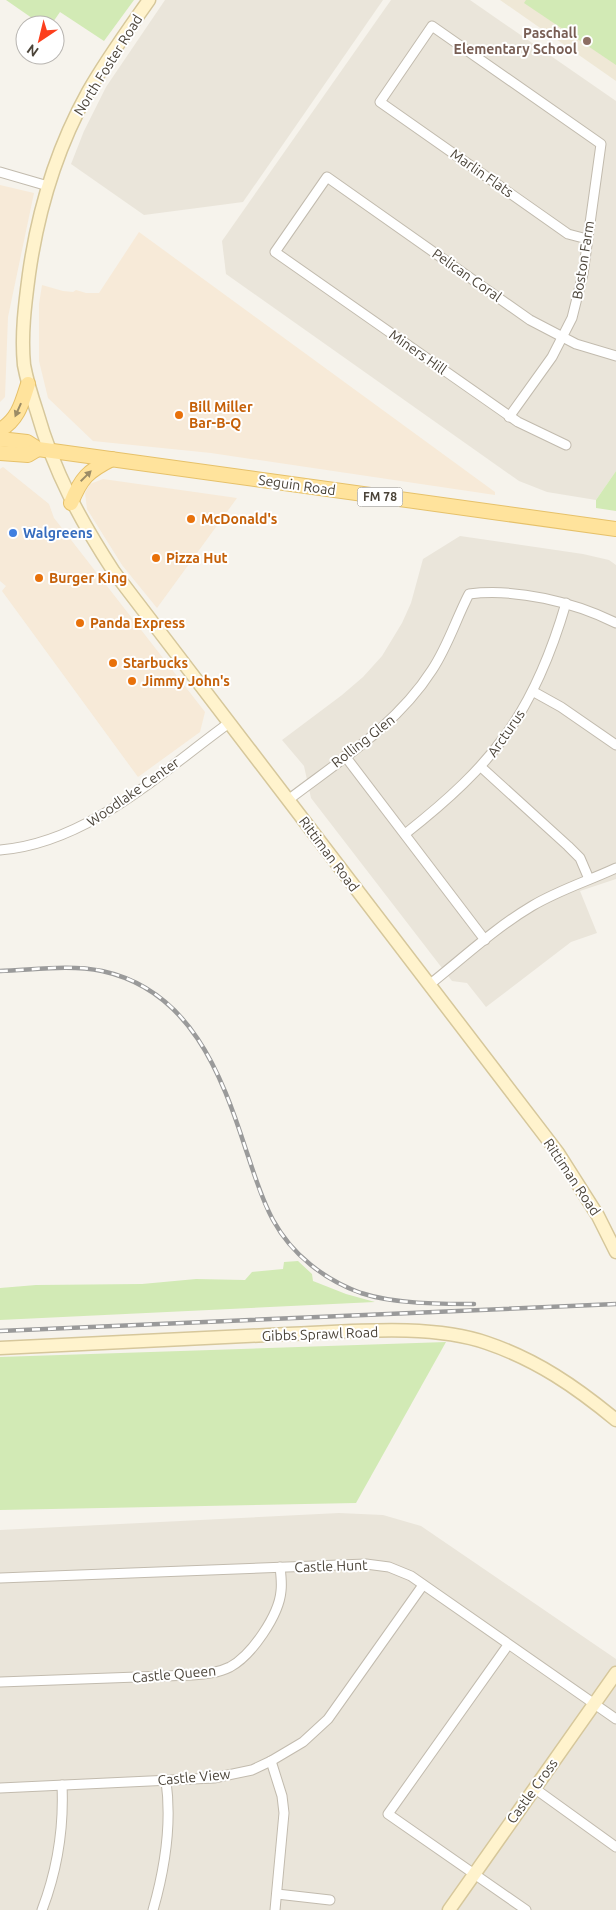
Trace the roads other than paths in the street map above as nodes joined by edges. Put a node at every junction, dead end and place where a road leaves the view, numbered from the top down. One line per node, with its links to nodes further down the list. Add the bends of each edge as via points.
1 (149, 0): 4 (main road, North Foster Road, via 88,92)
2 (601, 144): 5 (street, Boston Farm); 5 (street, Marlin Flats, via 432,26 380,102 568,234)
3 (0, 172): 4 (street)
4 (48, 186): 9 (main road, North Foster Road, via 33,247 26,295 23,330)
5 (587, 239): 7 (street, Boston Farm, via 580,290)
6 (275, 252): 7 (street, Pelican Coral, via 327,177 530,320); 10 (street, Miners Hill)
7 (563, 339): 8 (street, Pelican Coral); 10 (street, Boston Farm)
8 (616, 356)
9 (28, 384): 11 (main road, one-way to 11, via 16,417); 14 (main road, North Foster Road)
10 (509, 417): 13 (street, Miners Hill)
11 (0, 430)
12 (0, 439): 14 (main road, Seguin Road / FM 78, via 27,442)
13 (566, 445)
14 (43, 450): 15 (main road, Seguin Road / FM 78, via 28,455); 16 (main road, Seguin Road / FM 78); 17 (main road, Rittiman Road)
15 (0, 453)
16 (112, 460): 17 (main road, one-way to 16, via 86,475); 18 (main road, Seguin Road / FM 78)
17 (71, 503): 22 (main road, Rittiman Road, via 114,572)
18 (616, 529)
19 (566, 603): 20 (street, via 587,608); 21 (street, Arcturus); 24 (street, Rolling Glen, via 508,594 469,594 449,641 411,700 390,722)
20 (616, 623)
21 (534, 692): 23 (street); 25 (street, Arcturus)
22 (229, 723): 26 (main road, Rittiman Road); 28 (street, Woodlake Center, via 104,815 58,837)
23 (616, 745)
24 (345, 756): 26 (street, Rolling Glen); 27 (street)
25 (481, 767): 27 (street, Arcturus); 30 (street, via 580,858)
26 (288, 800): 32 (main road, Rittiman Road)
27 (405, 834): 31 (street)
28 (0, 850)
29 (616, 868): 30 (street)
30 (589, 879): 31 (street, via 531,907)
31 (484, 940): 32 (street)
32 (429, 985): 33 (main road, Rittiman Road, via 558,1153 594,1208)
33 (616, 1252)
34 (0, 1348): 35 (main road, Gibbs Sprawl Road, via 314,1333 434,1332 487,1342 528,1358 576,1387)
35 (616, 1420)
36 (280, 1567): 37 (street, Castle Hunt); 38 (street, Castle Hunt, via 374,1564 401,1571); 41 (street, Castle Queen, via 278,1605 260,1638 231,1666 192,1675)
37 (0, 1578)
38 (424, 1585): 39 (street, Castle Hunt); 44 (street, Castle View, via 328,1719 303,1742)
39 (508, 1644): 42 (street, Castle Hunt); 50 (street, via 388,1814)
40 (616, 1673): 42 (main road, Castle Cross)
41 (0, 1682)
42 (595, 1704): 43 (street, Castle Hunt); 48 (main road, Castle Cross)
43 (616, 1719)
44 (271, 1761): 45 (street, Castle View, via 233,1775); 51 (street, via 284,1813)
45 (166, 1780): 46 (street, Castle View); 54 (street, via 168,1832)
46 (62, 1785): 47 (street, Castle View); 53 (street, via 59,1856)
47 (0, 1788)
48 (534, 1788): 49 (street); 50 (main road, Castle Cross)
49 (616, 1847)
50 (474, 1873): 56 (main road, Castle Cross); 57 (street)
51 (277, 1894): 52 (street); 55 (street)
52 (330, 1900)
53 (42, 1910)
54 (154, 1910)
55 (275, 1910)
56 (449, 1910)
57 (526, 1910)

